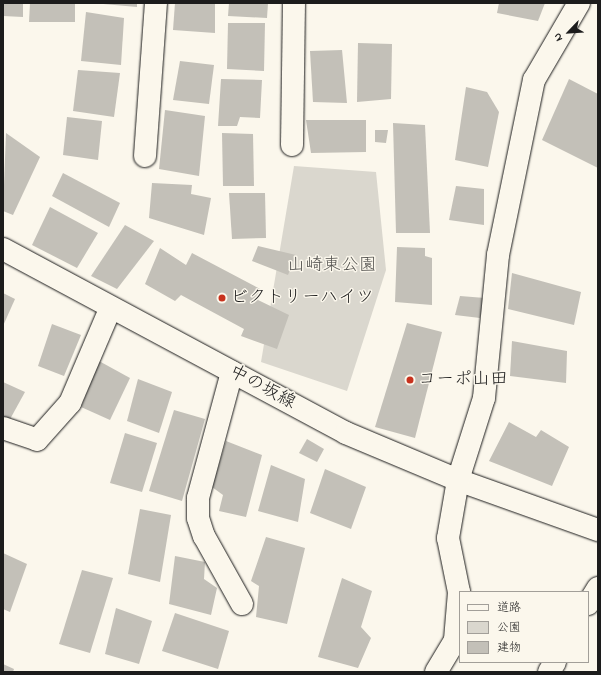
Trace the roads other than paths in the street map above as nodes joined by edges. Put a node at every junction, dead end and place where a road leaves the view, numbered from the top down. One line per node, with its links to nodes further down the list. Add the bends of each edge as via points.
1 (156, 3): 5 (main road)
2 (294, 3): 4 (main road)
3 (579, 3): 10 (main road, via 534,80 498,255 484,398)
4 (292, 145)
5 (145, 156)
6 (3, 249): 7 (main road, 中の坂線)
7 (111, 307): 8 (main road, 中の坂線); 9 (main road, via 70,403 37,440)
8 (232, 372): 10 (main road, 中の坂線, via 346,433); 14 (main road, via 198,498 198,518 204,536)
9 (3, 428)
10 (458, 480): 11 (main road, 中の坂線); 16 (main road, via 448,538 459,592 455,640)
11 (598, 530)
12 (598, 588): 13 (main road)
13 (589, 602)
14 (242, 604)
15 (554, 663): 17 (main road)
16 (436, 672)
17 (549, 672)

